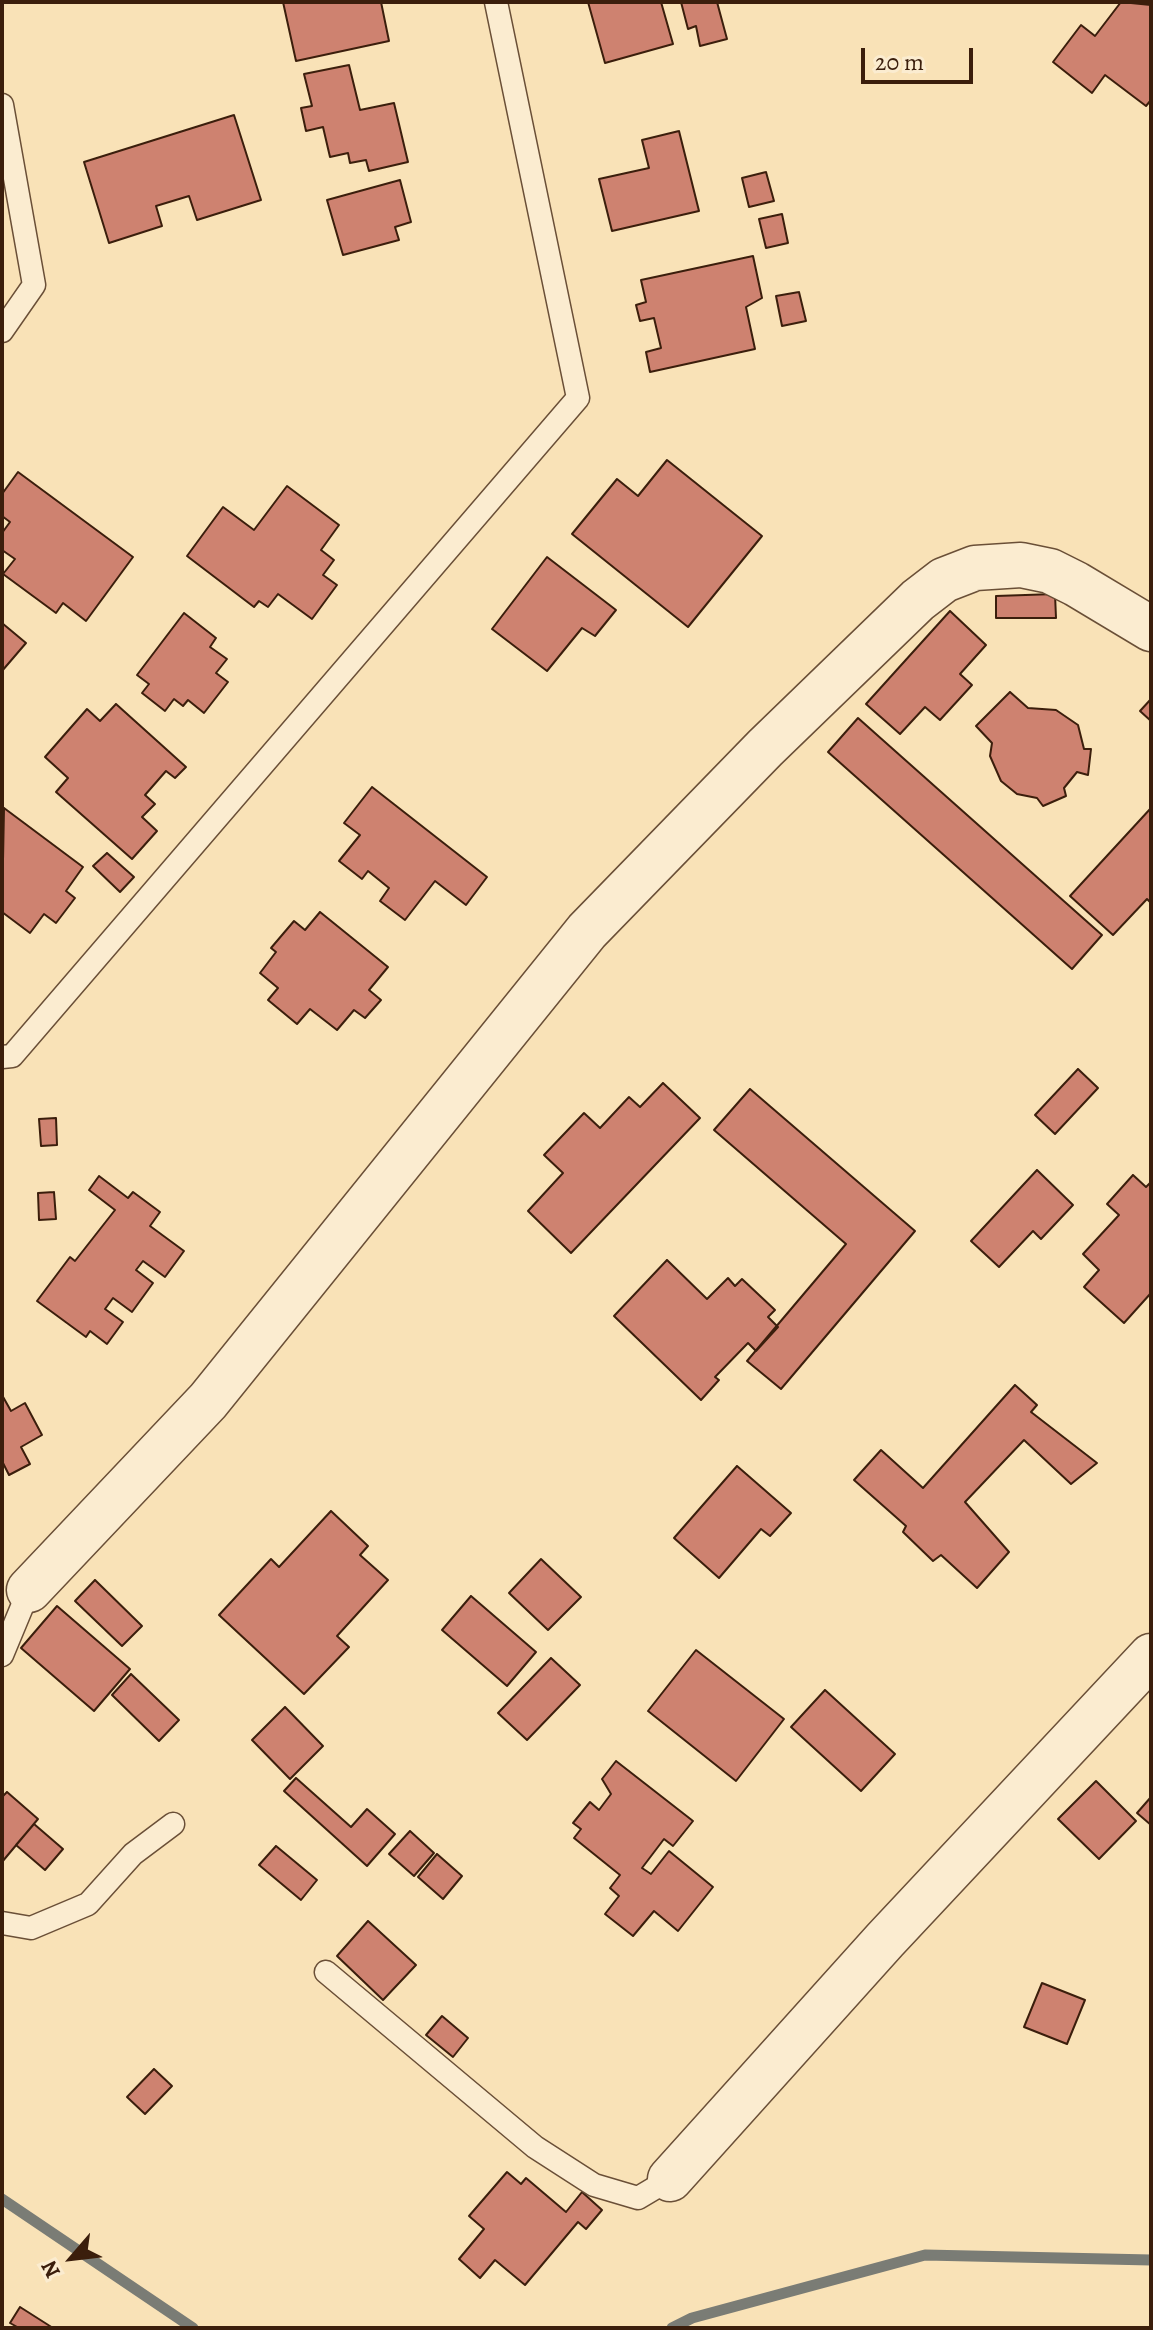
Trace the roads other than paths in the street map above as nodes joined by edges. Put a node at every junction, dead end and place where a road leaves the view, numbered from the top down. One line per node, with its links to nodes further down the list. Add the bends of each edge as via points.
1 (496, 2): 5 (lane, via 578,398 12,1056)
2 (2, 105): 3 (lane, via 34,285)
3 (2, 331)
4 (1151, 629): 6 (street, via 1050,571 1021,565 975,568 944,580 918,600 587,931 208,1401)
5 (2, 1057)
6 (29, 1590): 7 (lane)
7 (2, 1655)
8 (1151, 1656): 12 (street)
9 (173, 1824): 10 (lane, via 133,1854 88,1904 31,1928)
10 (2, 1923)
11 (326, 1972): 12 (lane, via 535,2147 594,2185 638,2198)
12 (670, 2179)

